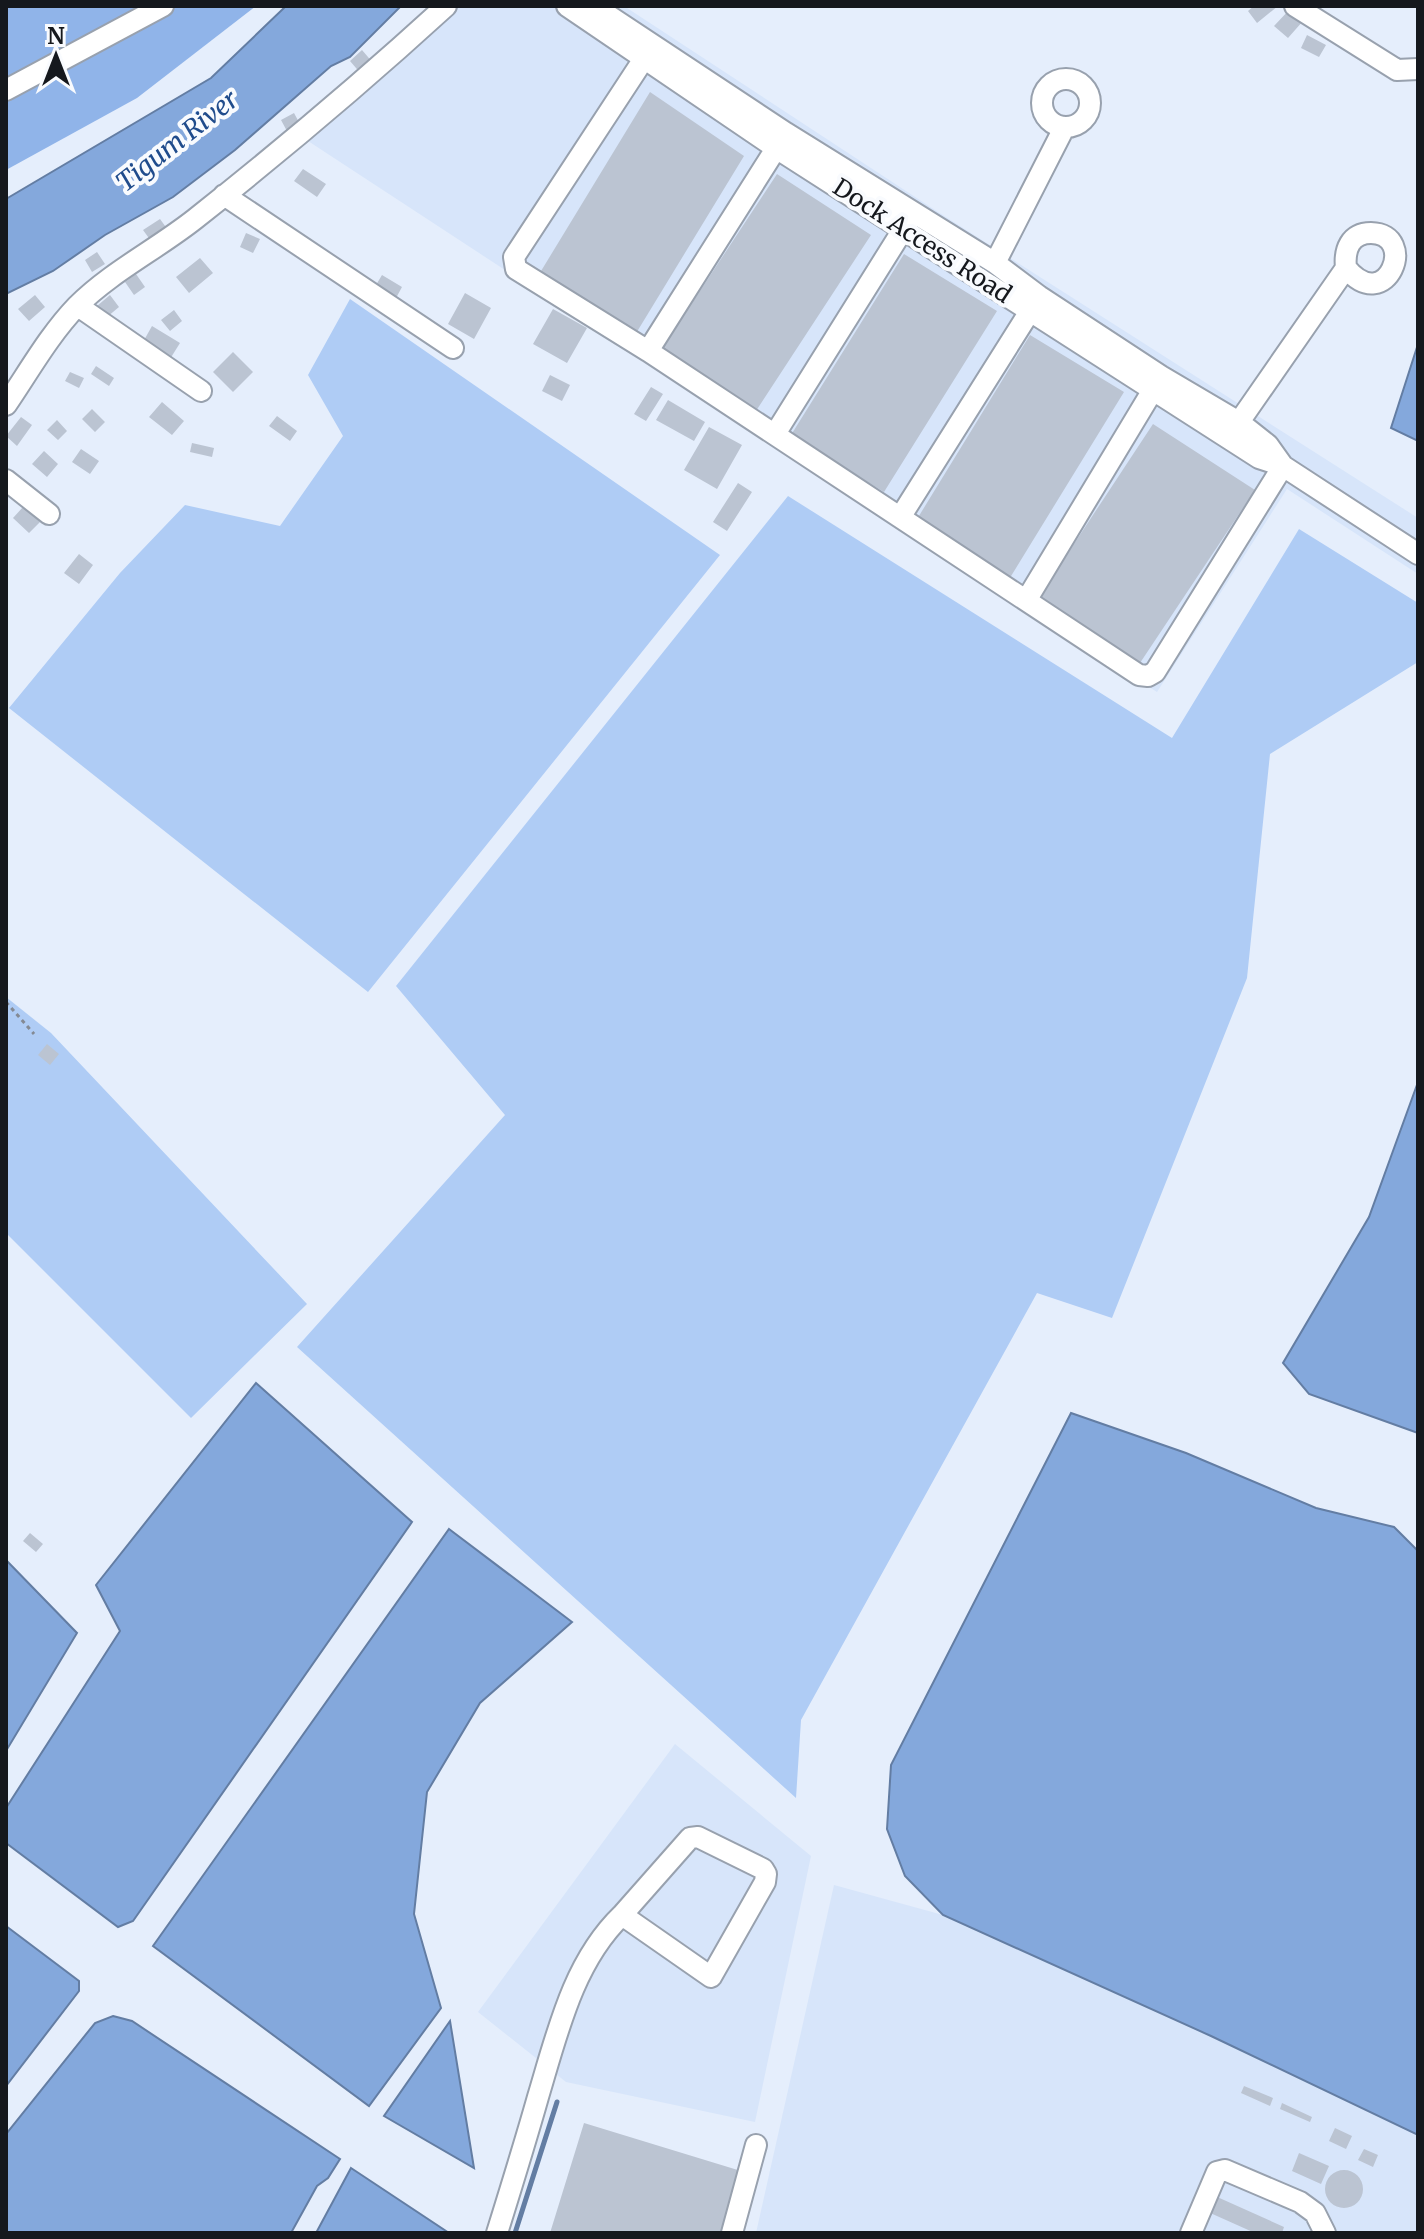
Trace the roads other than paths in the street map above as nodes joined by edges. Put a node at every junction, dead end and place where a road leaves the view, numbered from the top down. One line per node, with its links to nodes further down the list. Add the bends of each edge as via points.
1 (163, 6): 8 (street)
2 (446, 6): 11 (street)
3 (567, 6): 6 (street, Dock Access Road)
4 (594, 6): 6 (street, Dock Access Road)
5 (1295, 6): 7 (street, via 1397,70)
6 (649, 52): 10 (street, Dock Access Road); 18 (street, via 514,257 516,269)
7 (1418, 69)
8 (6, 90)
9 (1064, 128): 13 (street)
10 (781, 140): 12 (street, Dock Access Road); 18 (street)
11 (224, 195): 16 (street); 17 (street)
12 (909, 221): 13 (street, Dock Access Road); 15 (street, Dock Access Road); 23 (street)
13 (995, 263): 15 (street, Dock Access Road)
14 (1346, 268): 22 (street)
15 (1035, 303): 19 (street, Dock Access Road); 27 (street)
16 (78, 306): 20 (street); 21 (street)
17 (453, 348)
18 (648, 351): 23 (street)
19 (1157, 383): 22 (street, Dock Access Road); 24 (street, Dock Access Road, via 1259,458); 29 (street)
20 (201, 391)
21 (6, 405)
22 (1239, 422): 24 (street, Dock Access Road, via 1268,445)
23 (775, 434): 27 (street)
24 (1283, 466): 28 (street, Dock Access Road); 29 (street, via 1148,676)
25 (6, 480): 26 (street)
26 (49, 514)
27 (901, 516): 29 (street)
28 (1418, 554)
29 (1027, 599)
30 (622, 1915): 30 (street, via 690,1838 698,1837 766,1874 711,1977); 32 (street, via 578,1978)
31 (756, 2145): 33 (street)
32 (497, 2233)
33 (732, 2233)
34 (1191, 2233): 35 (street, via 1217,2172 1225,2170 1300,2202 1315,2213)
35 (1325, 2233)

